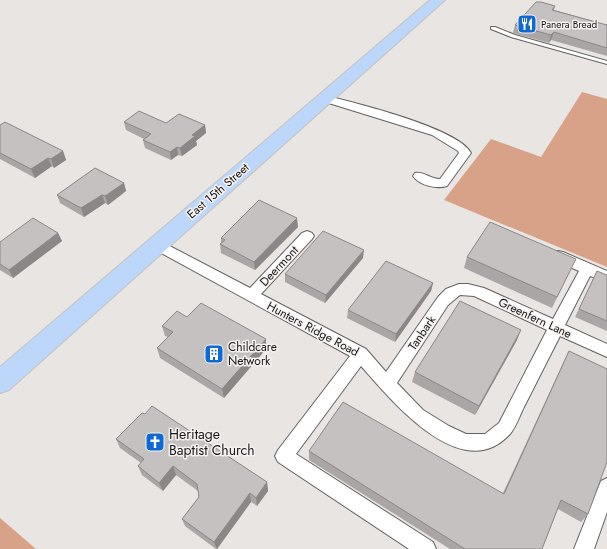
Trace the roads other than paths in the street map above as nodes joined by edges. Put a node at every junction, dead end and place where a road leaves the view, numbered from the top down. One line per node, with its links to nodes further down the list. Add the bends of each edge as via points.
1 (438, 0): 4 (main road, East 15th Street)
2 (494, 28): 3 (lane)
3 (607, 63)
4 (323, 98): 5 (street, via 436,133 463,149 465,153 443,183); 7 (main road, East 15th Street)
5 (419, 176)
6 (307, 236): 12 (street, Deermont)
7 (157, 245): 12 (street, Hunters Ridge Road); 16 (main road, East 15th Street)
8 (544, 250): 9 (street)
9 (587, 268): 10 (street); 13 (street, Hunters Ridge Road)
10 (607, 277)
11 (462, 288): 13 (street, Greenfern Lane, via 479,292); 17 (street, Tanbark, via 454,290 444,302)
12 (251, 296): 15 (street, Hunters Ridge Road)
13 (557, 328): 14 (street, Greenfern Lane); 17 (street, Hunters Ridge Road, via 505,428 489,441 464,442 442,432 417,415)
14 (607, 351)
15 (361, 354): 17 (street, Hunters Ridge Road); 19 (street, via 284,456)
16 (0, 382)
17 (387, 384)
18 (607, 487): 20 (street)
19 (426, 549)
20 (584, 549)

